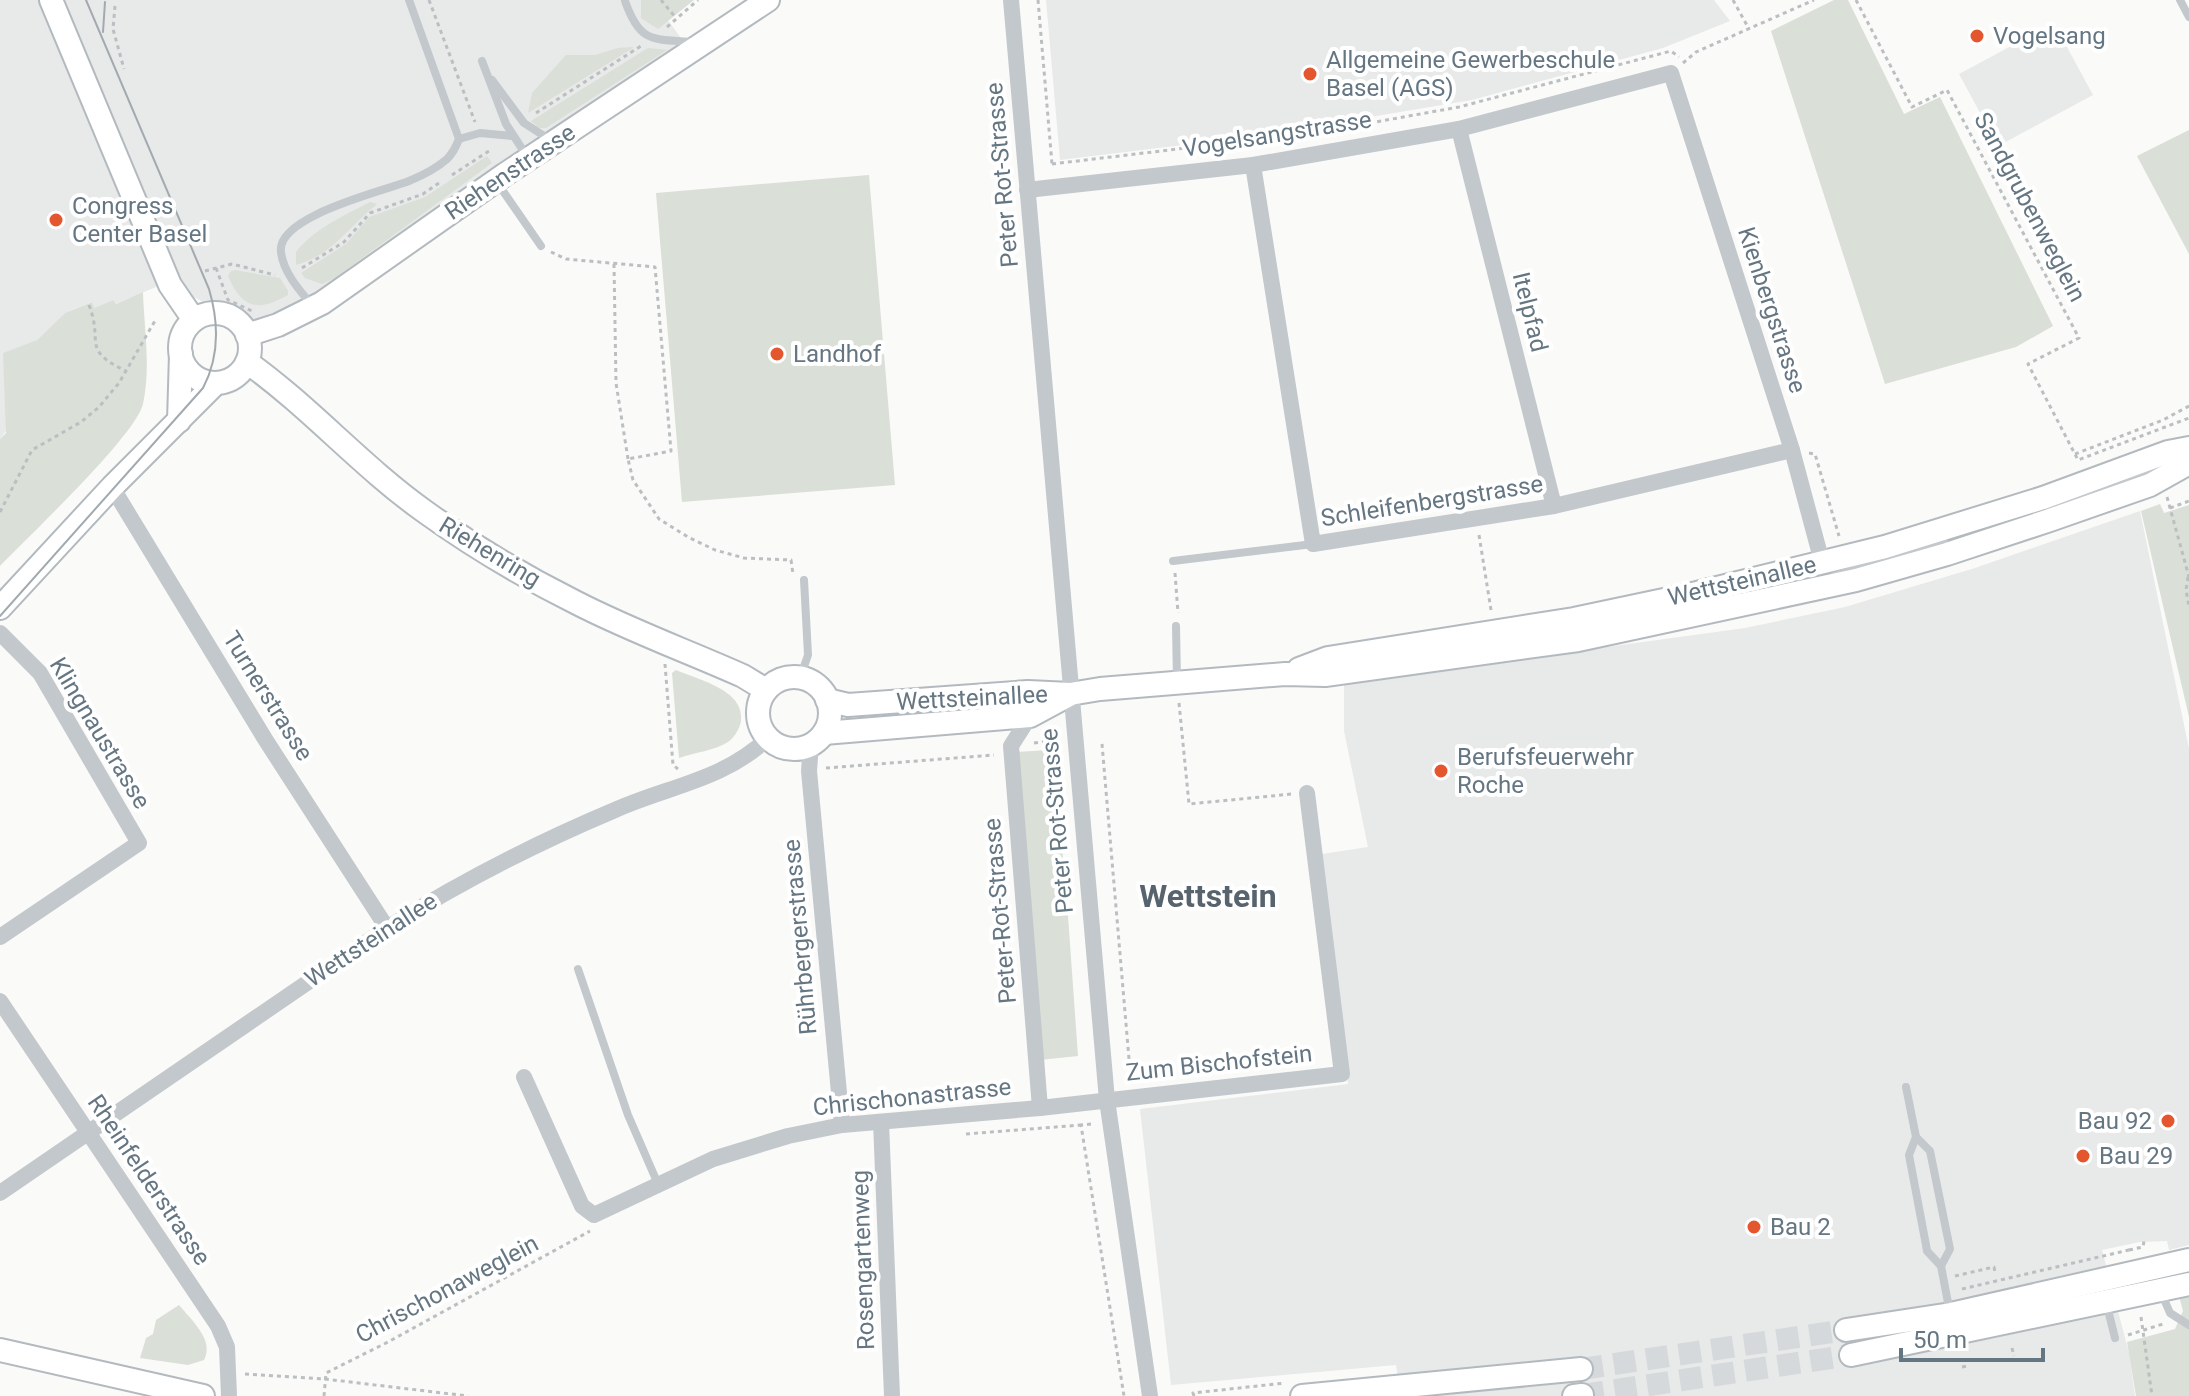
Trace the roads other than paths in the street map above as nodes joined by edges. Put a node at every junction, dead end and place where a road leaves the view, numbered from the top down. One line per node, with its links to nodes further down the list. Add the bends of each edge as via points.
1 (51, 0): 22 (main road, via 170,285)
2 (409, 0): 14 (lane)
3 (768, 0): 8 (main road, Riehenstrasse)
4 (1011, 0): 19 (street, Peter Rot-Strasse)
5 (2180, 0): 7 (lane)
6 (625, 1): 8 (lane, via 646,36)
7 (2189, 17)
8 (703, 43): 15 (main road, Riehenstrasse)
9 (482, 61): 11 (lane)
10 (1671, 73): 12 (street, Vogelsangstrasse); 28 (street, Kienbergstrasse)
11 (489, 77): 13 (lane); 15 (lane, via 524,123)
12 (1459, 129): 17 (street, Vogelsangstrasse); 32 (street, Itelpfad)
13 (512, 136): 14 (lane, via 480,133); 16 (lane)
14 (459, 139): 21 (lane, via 445,161 412,180 337,205 295,228 281,243 288,272)
15 (554, 142): 16 (main road, Riehenstrasse)
16 (528, 159): 18 (main road, Riehenstrasse)
17 (1253, 165): 19 (street, Vogelsangstrasse); 35 (street, Schleifenbergstrasse)
18 (495, 181): 20 (lane); 21 (main road, Riehenstrasse)
19 (1027, 190): 47 (street, Peter Rot-Strasse)
20 (541, 246)
21 (314, 308): 23 (main road, Riehenstrasse)
22 (194, 320): 23 (main road, via 225,314); 24 (main road, via 183,335)
23 (247, 335): 25 (main road)
24 (181, 354): 26 (main road, via 188,370); 27 (main road)
25 (247, 362): 26 (main road, via 234,377); 46 (main road, Riehenring, via 285,389 369,469 502,562 577,603)
26 (216, 383): 27 (main road)
27 (179, 421): 31 (main road)
28 (1792, 450): 32 (street, Schleifenbergstrasse); 37 (street, Kienbergstrasse)
29 (2189, 450): 33 (lane, via 2136,477); 37 (main road, Wettsteinallee, via 2132,464)
30 (2189, 463): 39 (main road, Wettsteinallee, via 2150,485 2050,520 1920,562)
31 (112, 487): 40 (main road); 53 (street, Turnerstrasse)
32 (1554, 506): 35 (street, Schleifenbergstrasse)
33 (2049, 509)
34 (1944, 542): 37 (lane)
35 (1313, 544): 36 (lane)
36 (1173, 561)
37 (1832, 567): 39 (lane); 43 (main road, Wettsteinallee, via 1574,619 1328,658)
38 (804, 580): 44 (lane, via 808,655)
39 (1809, 590): 43 (main road, Wettsteinallee, via 1578,640 1325,675)
40 (0, 608)
41 (1176, 626): 45 (lane)
42 (0, 633): 54 (street, Klingnaustrasse, via 40,673 139,843)
43 (1285, 674): 45 (main road, Wettsteinallee)
44 (800, 678): 46 (main road); 48 (main road, via 817,686)
45 (1177, 683): 47 (main road, Wettsteinallee)
46 (766, 690): 50 (main road, via 758,716)
47 (1070, 694): 48 (main road, Wettsteinallee, via 1028,692 848,705); 49 (main road, Wettsteinallee); 59 (street, Peter Rot-Strasse)
48 (827, 700): 51 (main road, via 828,721)
49 (1030, 716): 51 (main road, Wettsteinallee); 60 (street, Peter-Rot-Strasse, via 1011,746)
50 (768, 738): 51 (main road, Wettsteinallee, via 789,748 801,748); 53 (street, Wettsteinallee, via 747,758 715,774 618,808 506,858)
51 (817, 738): 62 (street, Rührbergerstrasse, via 809,771)
52 (1307, 793): 59 (street, Zum Bischofstein, via 1342,1074)
53 (387, 928): 63 (street, Wettsteinallee)
54 (0, 937)
55 (578, 969): 65 (lane, via 628,1115)
56 (0, 1001): 63 (street, Rheinfelderstrasse)
57 (524, 1077): 65 (street, Chrischonastrasse, via 582,1206 594,1215)
58 (1906, 1087): 64 (lane)
59 (1107, 1100): 60 (street, Chrischonastrasse); 85 (street, Peter Rot-Strasse)
60 (1040, 1108): 61 (street, Chrischonastrasse)
61 (881, 1122): 62 (street, Chrischonastrasse); 84 (street, Rosengartenweg)
62 (842, 1125): 65 (street, Chrischonastrasse, via 749,1147)
63 (87, 1131): 66 (street, Wettsteinallee); 83 (street, Rheinfelderstrasse, via 218,1326 227,1347)
64 (1916, 1137): 68 (lane, via 1909,1155 1911,1170 1927,1251); 68 (lane, via 1930,1151 1950,1249)
65 (658, 1184)
66 (0, 1193)
67 (2189, 1260): 72 (main road)
68 (1941, 1266): 72 (lane)
69 (2189, 1284): 70 (main road)
70 (2160, 1290): 71 (main road); 74 (lane)
71 (2105, 1302): 77 (lane); 79 (main road)
72 (1951, 1314): 76 (main road)
73 (2189, 1316): 74 (lane)
74 (2178, 1320): 75 (lane)
75 (2189, 1325)
76 (1846, 1330)
77 (2115, 1338)
78 (0, 1350): 82 (main road)
79 (1851, 1355)
80 (1581, 1369): 86 (main road)
81 (1582, 1395): 87 (main road)
82 (203, 1396)
83 (229, 1396)
84 (892, 1396)
85 (1150, 1396)
86 (1302, 1396)
87 (1574, 1396)

